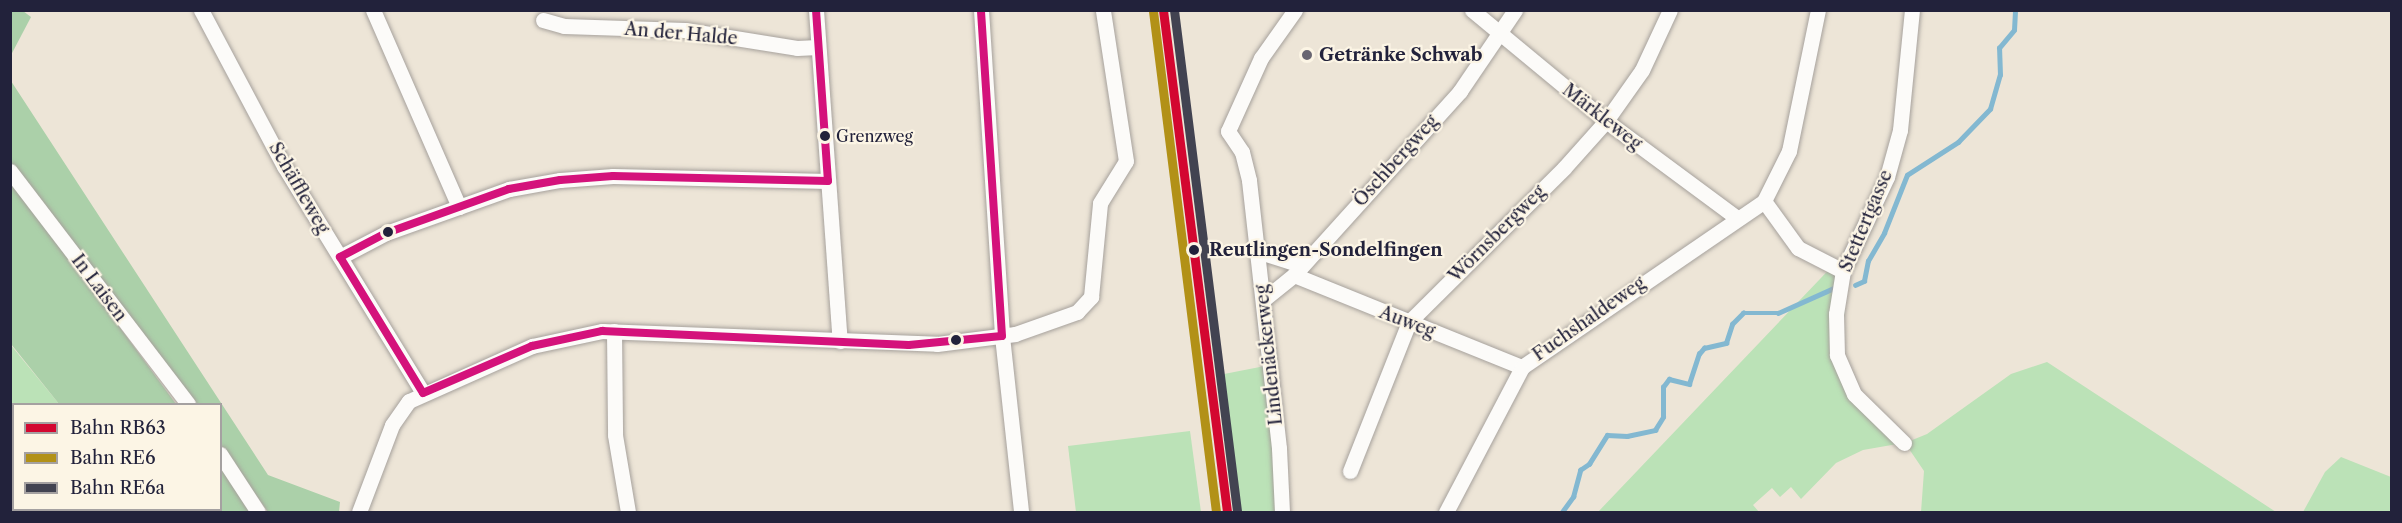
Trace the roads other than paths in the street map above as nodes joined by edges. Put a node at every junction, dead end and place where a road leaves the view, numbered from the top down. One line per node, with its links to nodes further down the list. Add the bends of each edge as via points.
1 (201, 10): 22 (street, Schäffleweg, via 284,166)
2 (373, 10): 19 (street)
3 (816, 10): 14 (street)
4 (981, 10): 28 (street)
5 (1103, 10): 28 (street, via 1126,161 1100,203 1091,297 1077,312)
6 (1295, 10): 21 (street, Lindenäckerweg, via 1261,58 1228,131 1242,152)
7 (1472, 10): 13 (street, Märkleweg)
8 (1515, 10): 13 (street, Öschbergweg)
9 (1670, 10): 15 (street, Wörnsbergweg, via 1642,70)
10 (1818, 10): 18 (street, via 1789,152)
11 (1911, 10): 24 (street, Stettertgasse, via 1900,130 1887,177)
12 (543, 20): 14 (street, An der Halde, via 564,26 684,30 797,48)
13 (1498, 33): 15 (street, Märkleweg); 23 (street, Öschbergweg, via 1460,91)
14 (818, 47): 17 (street)
15 (1606, 121): 20 (street, Märkleweg); 26 (street, Wörnsbergweg, via 1564,168)
16 (10, 171): 32 (street, In Laisen)
17 (828, 181): 19 (street, via 613,176 509,189); 29 (street)
18 (1764, 201): 20 (street, Fuchshaldeweg); 24 (street, via 1798,248)
19 (459, 207): 22 (street, via 386,233)
20 (1737, 218): 30 (street, Fuchshaldeweg)
21 (1257, 251): 23 (street, Auweg); 25 (street, Lindenäckerweg)
22 (340, 257): 31 (street, Schäffleweg)
23 (1297, 270): 25 (street, Öschbergweg); 26 (street, Auweg)
24 (1842, 271): 33 (street, Stettertgasse, via 1836,355 1854,394)
25 (1263, 300): 40 (street, Lindenäckerweg)
26 (1408, 322): 30 (street, Auweg); 35 (street, Wörnsbergweg)
27 (614, 331): 29 (street); 31 (street, via 532,346); 39 (street, via 615,435)
28 (1002, 336): 29 (street, via 937,344); 37 (street)
29 (840, 341)
30 (1522, 367): 41 (street, Fuchshaldeweg)
31 (423, 393): 36 (street, via 409,400 392,425)
32 (186, 403)
33 (1904, 443)
34 (222, 457): 38 (street)
35 (1350, 471)
36 (364, 509)
37 (1021, 512)
38 (258, 513)
39 (628, 513)
40 (1282, 513)
41 (1446, 513)

